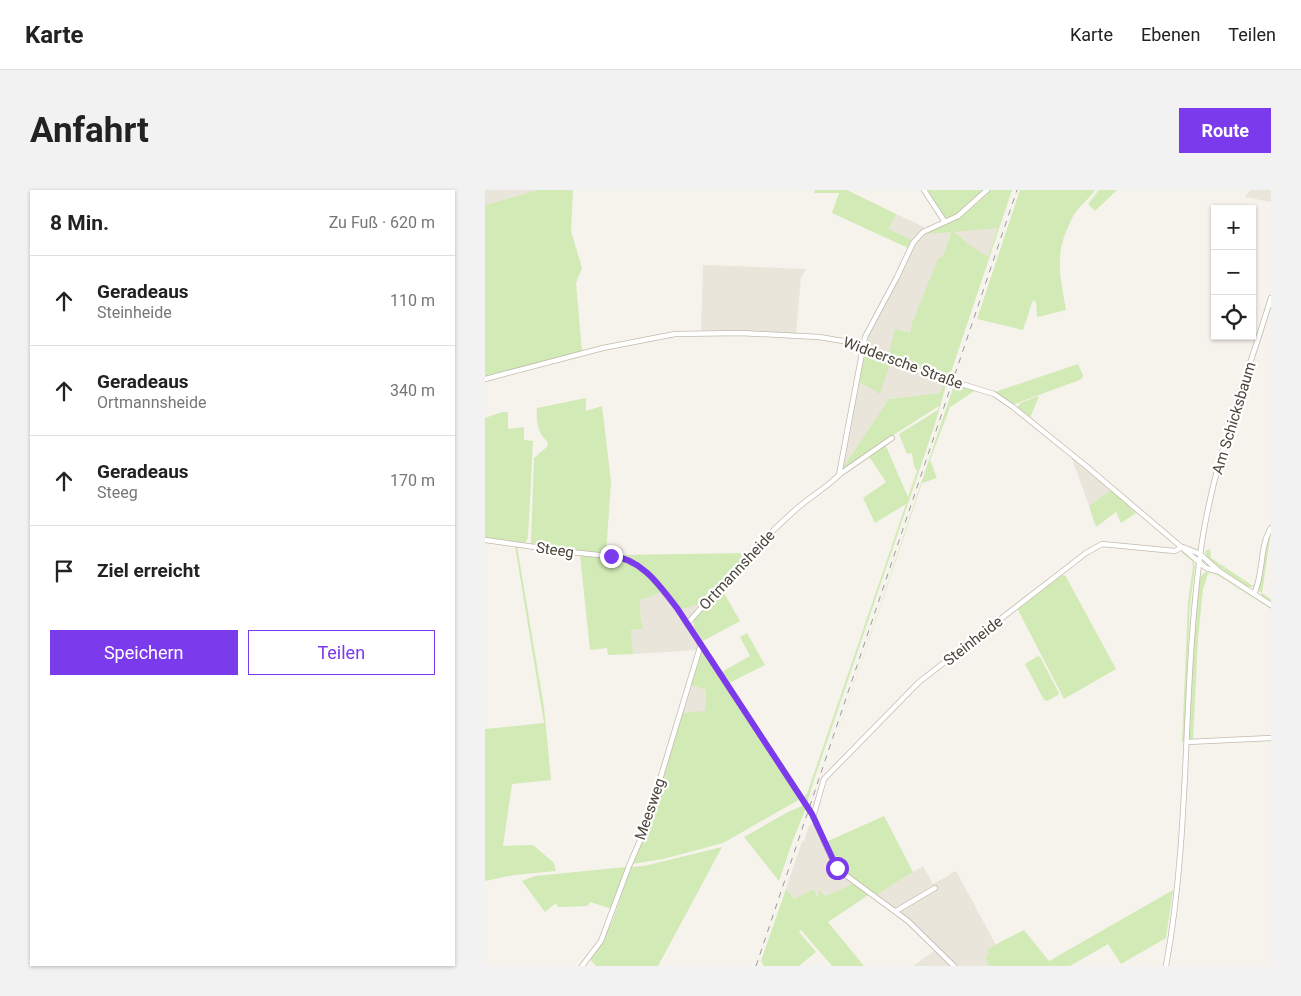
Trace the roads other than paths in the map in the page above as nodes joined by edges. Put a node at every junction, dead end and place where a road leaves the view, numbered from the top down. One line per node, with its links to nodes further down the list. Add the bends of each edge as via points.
1 (924, 190): 3 (street)
2 (987, 190): 3 (street, via 958,216)
3 (945, 222): 5 (street, via 923,232 913,243)
4 (1271, 298): 12 (street, Am Schicksbaum, via 1217,469)
5 (863, 348): 6 (street, Widdersche Straße, via 819,337 675,334 603,348); 8 (street); 11 (street, Widdersche Straße, via 903,366 994,394 1072,454)
6 (485, 380)
7 (891, 438): 8 (street, Ortmannsheide)
8 (839, 475): 17 (street, Ortmannsheide, via 760,543)
9 (1271, 528): 15 (street)
10 (485, 540): 17 (street, Steeg, via 629,560 652,577)
11 (1182, 547): 12 (street); 13 (street); 21 (street, Steinheide, via 1175,551 1102,544 1086,553 919,682 824,779)
12 (1200, 554): 13 (street, Am Schicksbaum); 14 (street)
13 (1199, 562): 14 (street, via 1206,568); 20 (street, Am Schicksbaum, via 1190,656)
14 (1221, 572): 15 (street)
15 (1254, 594): 16 (street)
16 (1271, 605)
17 (687, 624): 18 (street, Ortmannsheide)
18 (701, 644): 21 (street, Ortmannsheide); 24 (street, Meesweg, via 645,829 601,941)
19 (1271, 738): 20 (street)
20 (1187, 742): 26 (street, Am Schicksbaum, via 1181,860)
21 (813, 817): 23 (street, via 837,868)
22 (935, 888): 23 (street)
23 (896, 912): 25 (street)
24 (582, 966)
25 (954, 966)
26 (1166, 966)

